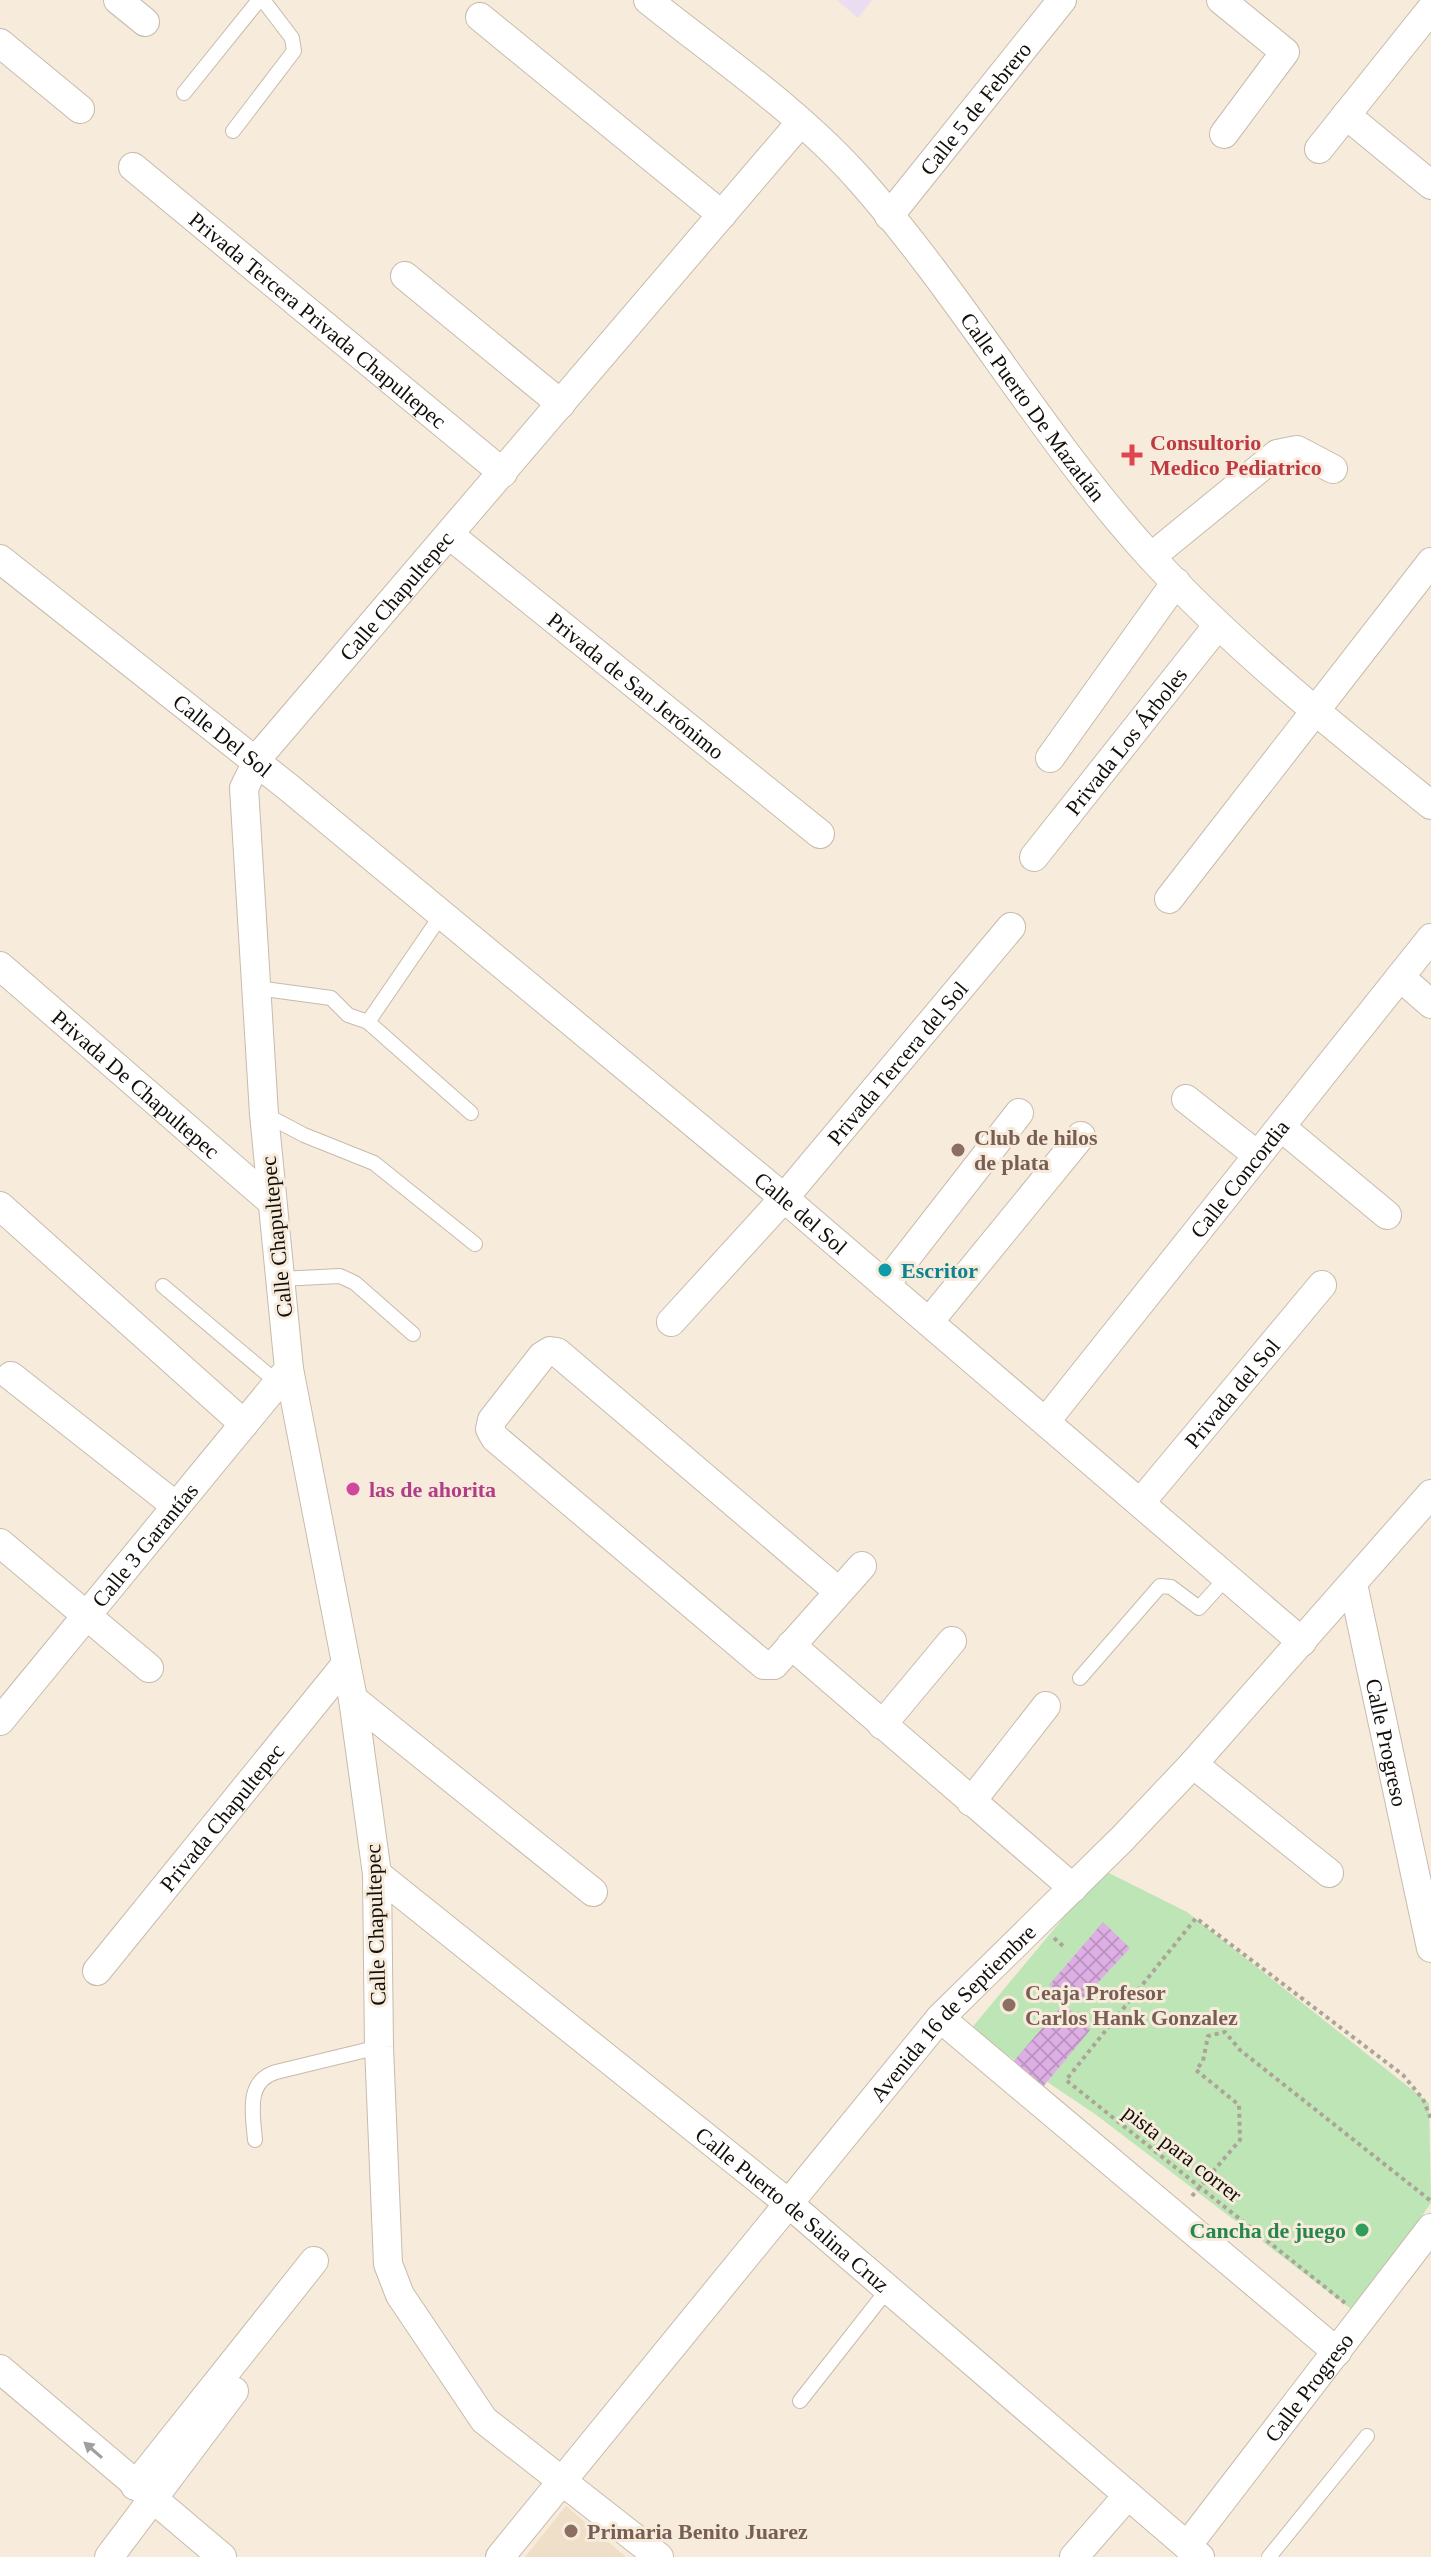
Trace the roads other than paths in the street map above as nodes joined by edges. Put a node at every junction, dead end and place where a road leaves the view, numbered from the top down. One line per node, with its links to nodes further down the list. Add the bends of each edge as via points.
1 (118, 0): 8 (street)
2 (261, 0): 10 (lane); 14 (lane, via 292,38 294,51)
3 (648, 0): 13 (street, Calle Puerto De Mazatlán)
4 (1221, 0): 15 (street, via 1285,52)
5 (1054, 3): 20 (street, Calle 5 de Febrero)
6 (1431, 9): 12 (street)
7 (480, 17): 19 (street)
8 (145, 22)
9 (0, 43): 11 (street)
10 (184, 93)
11 (80, 109)
12 (1346, 115): 16 (street); 18 (street)
13 (800, 123): 19 (street, Calle Chapultepec); 20 (street, Calle Puerto De Mazatlán, via 838,156)
14 (233, 131)
15 (1224, 134)
16 (1319, 149)
17 (133, 167): 24 (street, Privada Tercera Privada Chapultepec)
18 (1431, 185)
19 (722, 215): 22 (street, Calle Chapultepec)
20 (889, 216): 26 (street, Calle Puerto De Mazatlán)
21 (405, 276): 22 (street)
22 (561, 404): 24 (street, Calle Chapultepec)
23 (1333, 469): 26 (street, via 1297,450 1277,454)
24 (503, 473): 25 (street, Calle Chapultepec)
25 (451, 536): 33 (street, Calle Chapultepec); 35 (street, Privada de San Jerónimo)
26 (1151, 557): 29 (street, Calle Puerto De Mazatlán)
27 (0, 559): 33 (street, Calle Del Sol)
28 (1431, 562): 31 (street)
29 (1176, 582): 30 (street, Calle Puerto De Mazatlán); 32 (street)
30 (1218, 625): 31 (street, Calle Puerto De Mazatlán); 36 (street, Privada Los Árboles)
31 (1314, 711): 34 (street, Calle Puerto De Mazatlán); 37 (street)
32 (1050, 758)
33 (256, 762): 38 (street, Calle Del Sol); 43 (street, Calle Chapultepec, via 244,788 243,815)
34 (1431, 805)
35 (820, 834)
36 (1034, 857)
37 (1169, 899)
38 (442, 914): 45 (lane); 53 (street, Calle del Sol)
39 (1011, 927): 53 (street, Privada Tercera del Sol)
40 (1431, 938): 42 (street, Calle Concordia)
41 (0, 966): 54 (street, Privada De Chapultepec)
42 (1400, 977): 44 (street); 50 (street, Calle Concordia)
43 (257, 988): 45 (lane, via 331,998 348,1015); 49 (street, Calle Chapultepec)
44 (1431, 1004)
45 (368, 1022): 47 (lane)
46 (1186, 1099): 52 (street)
47 (471, 1113)
48 (1019, 1113): 59 (street)
49 (264, 1114): 54 (street, Calle Chapultepec); 57 (lane, via 374,1163)
50 (1281, 1127): 52 (street, Calle Concordia); 56 (street)
51 (1081, 1136): 63 (street)
52 (1257, 1155): 67 (street, Calle Concordia)
53 (784, 1198): 59 (street, Calle del Sol); 62 (street, Privada Tercera del Sol)
54 (272, 1202): 58 (street, Calle Chapultepec)
55 (0, 1206): 68 (street)
56 (1387, 1215)
57 (475, 1244)
58 (280, 1279): 64 (lane, via 340,1276); 66 (street, Calle Chapultepec)
59 (885, 1285): 63 (street, Calle del Sol)
60 (1322, 1285): 70 (street, Privada del Sol)
61 (163, 1286): 66 (lane)
62 (671, 1322)
63 (929, 1322): 67 (street, Calle del Sol)
64 (413, 1334)
65 (11, 1376): 71 (street)
66 (284, 1376): 68 (street, Calle 3 Garantías); 81 (street, Calle Chapultepec)
67 (1046, 1421): 70 (street, Calle del Sol)
68 (244, 1424): 71 (street, Calle 3 Garantías)
69 (1431, 1494): 75 (street, Avenida 16 de Septiembre)
70 (1141, 1502): 74 (street, Calle del Sol)
71 (176, 1506): 77 (street, Calle 3 Garantías)
72 (0, 1543): 77 (street)
73 (862, 1566): 76 (street)
74 (1226, 1578): 79 (street, Calle del Sol); 83 (lane, via 1199,1608 1171,1587 1160,1586)
75 (1353, 1584): 79 (street, Avenida 16 de Septiembre); 94 (street, Calle Progreso)
76 (839, 1592): 80 (street); 80 (street, via 557,1352 542,1356 492,1420 495,1438 760,1662 774,1665)
77 (88, 1616): 82 (street); 86 (street, Calle 3 Garantías)
78 (952, 1641): 87 (street)
79 (1302, 1642): 88 (street, Avenida 16 de Septiembre)
80 (791, 1645): 87 (street)
81 (346, 1664): 84 (street, Calle Chapultepec); 95 (street, Privada Chapultepec)
82 (149, 1668)
83 (1080, 1678)
84 (353, 1699): 91 (street, Calle Chapultepec); 93 (street)
85 (1046, 1706): 89 (street)
86 (0, 1721)
87 (882, 1725): 89 (street)
88 (1193, 1764): 90 (street); 92 (street, Avenida 16 de Septiembre)
89 (971, 1802): 92 (street)
90 (1329, 1873)
91 (377, 1874): 97 (street, Calle Chapultepec); 99 (street, Calle Puerto de Salina Cruz)
92 (1073, 1888): 96 (street, Avenida 16 de Septiembre)
93 (593, 1892)
94 (1430, 1932)
95 (97, 1971)
96 (940, 2018): 99 (street, Avenida 16 de Septiembre); 103 (street)
97 (379, 2047): 98 (lane, via 263,2078 252,2101); 107 (street, Calle Chapultepec, via 385,2247 392,2276 484,2420)
98 (255, 2140)
99 (788, 2203): 102 (street, Calle Puerto de Salina Cruz); 107 (street, Avenida 16 de Septiembre)
100 (1431, 2228): 103 (street, Calle Progreso)
101 (314, 2261): 108 (street, via 243,2351 245,2366 238,2386)
102 (888, 2289): 105 (lane); 109 (street, Calle Puerto de Salina Cruz)
103 (1337, 2352): 110 (street, Calle Progreso)
104 (0, 2369): 108 (street, one-way to 104)
105 (800, 2401)
106 (1367, 2436): 116 (lane)
107 (561, 2482): 113 (street, Avenida 16 de Septiembre); 114 (street, Calle Chapultepec)
108 (144, 2493): 111 (street); 112 (street)
109 (1128, 2495): 110 (street, Calle Puerto de Salina Cruz); 115 (street)
110 (1194, 2551)
111 (109, 2557)
112 (222, 2557)
113 (500, 2557)
114 (659, 2557)
115 (1074, 2557)
116 (1269, 2557)

